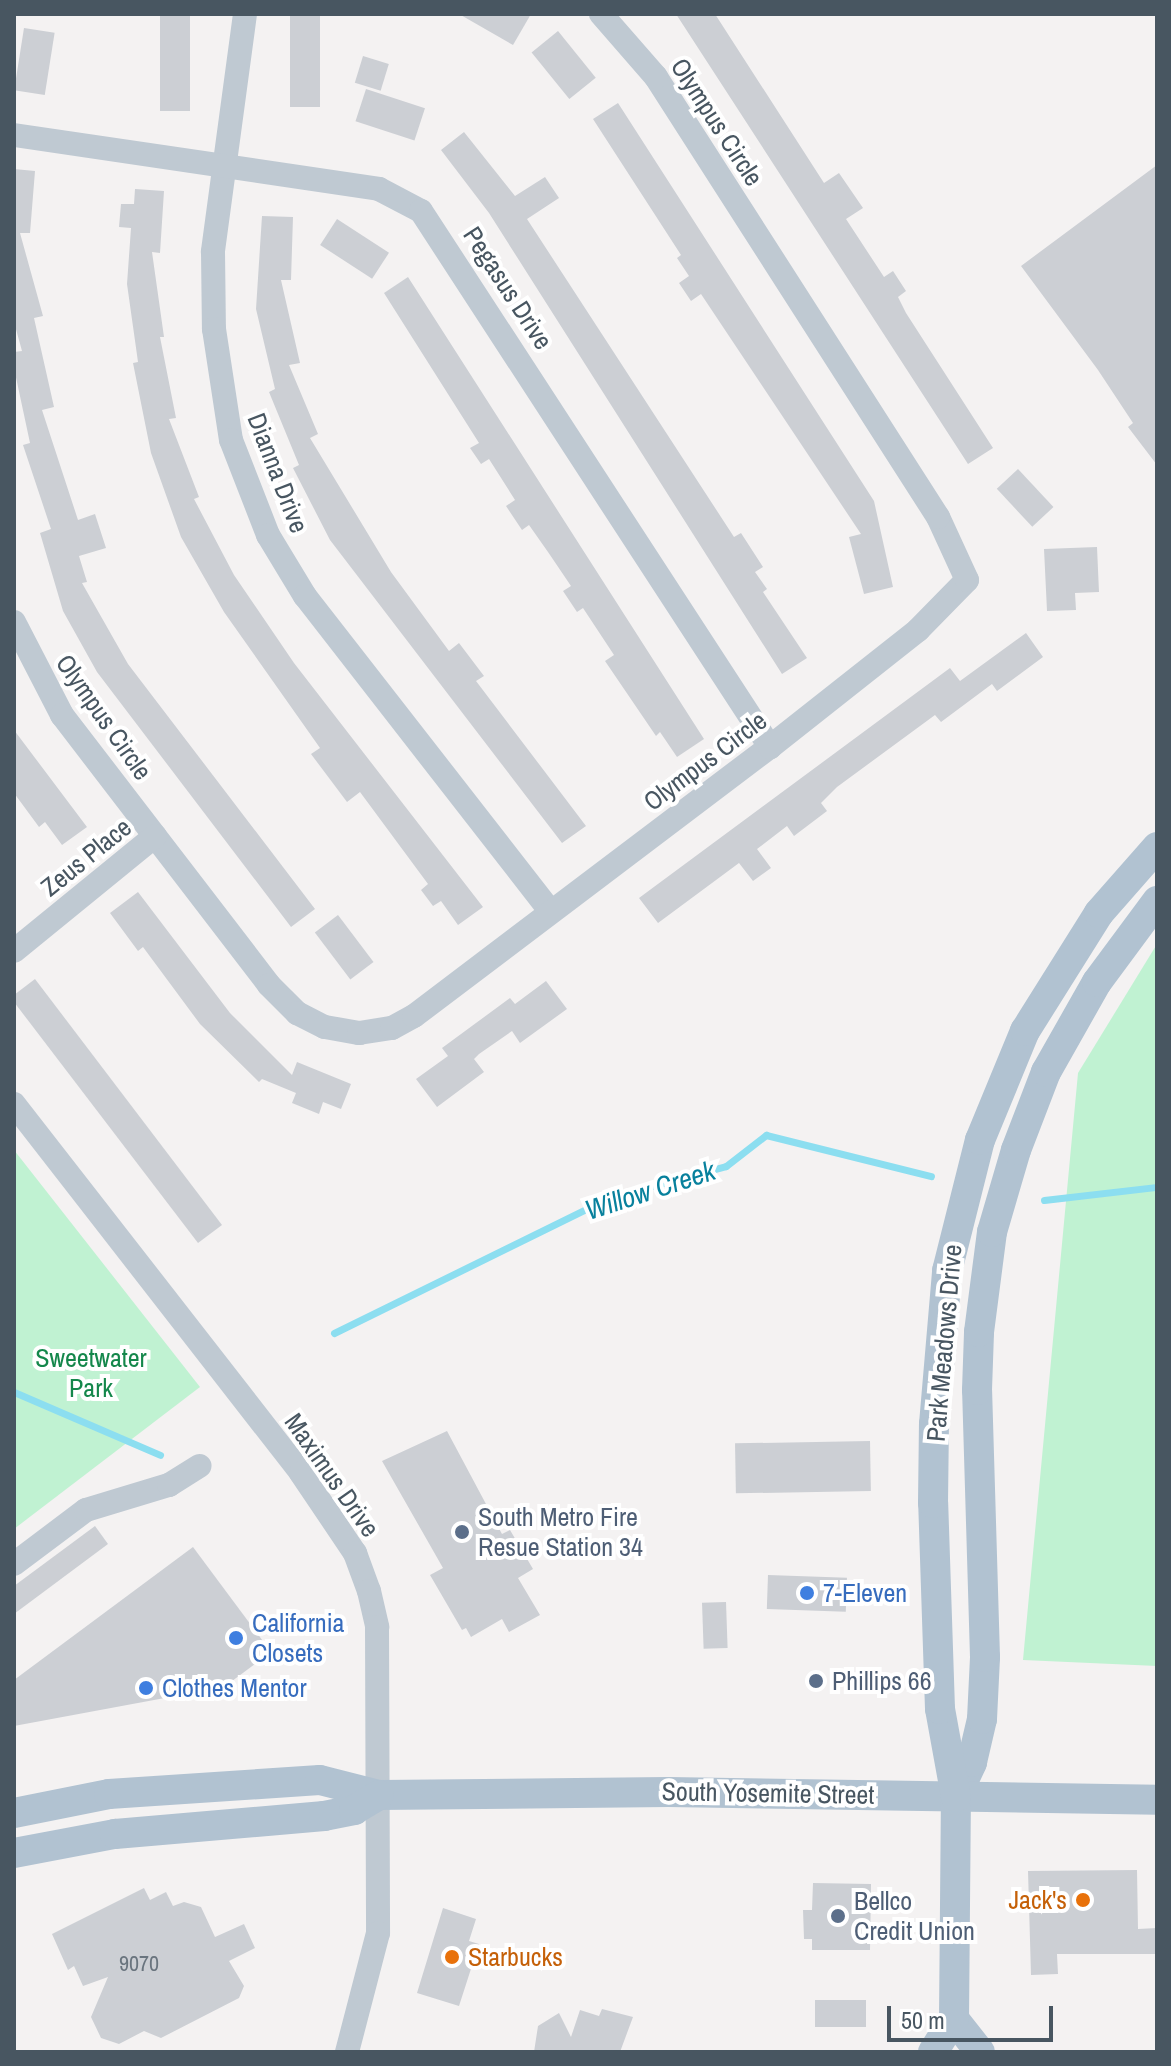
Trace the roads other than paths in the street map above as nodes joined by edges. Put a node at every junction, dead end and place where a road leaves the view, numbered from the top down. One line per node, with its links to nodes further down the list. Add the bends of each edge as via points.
1 (245, 14): 4 (street, Dianna Drive)
2 (601, 14): 6 (street, Olympus Circle, via 656,77 938,517 967,580 918,630)
3 (14, 135): 4 (street, Pegasus Drive)
4 (222, 167): 6 (street, Pegasus Drive, via 379,189 421,211); 10 (street, Dianna Drive, via 213,252 221,391 231,440 268,535 305,596)
5 (14, 622): 7 (street, Olympus Circle, via 62,715)
6 (770, 747): 10 (street, Olympus Circle)
7 (155, 836): 10 (street, Olympus Circle, via 269,985 297,1013 325,1027 359,1033 392,1028); 11 (street, Zeus Place)
8 (1157, 847): 16 (main road, Park Meadows Drive, via 1099,913 1025,1031 988,1117 955,1228 942,1314 933,1503 940,1709)
9 (1157, 901): 16 (main road, Park Meadows Drive, via 1097,982 1046,1072 992,1232 977,1390 982,1719)
10 (550, 911)
11 (14, 951)
12 (14, 1104): 15 (street, Maximus Drive, via 301,1473 355,1553 377,1627)
13 (199, 1466): 14 (street, via 169,1485 86,1510)
14 (14, 1564)
15 (379, 1795): 16 (main road, South Yosemite Street, via 668,1792); 18 (main road, South Yosemite Street, via 320,1780 215,1783 109,1794); 19 (main road, South Yosemite Street, via 354,1810 324,1816 115,1834); 21 (street, Maximus Drive, via 378,1933)
16 (956, 1797): 17 (main road, South Yosemite Street); 20 (main road, Park Meadows Drive)
17 (1157, 1800)
18 (14, 1813)
19 (14, 1853)
20 (954, 2019): 22 (main road); 23 (main road)
21 (347, 2052)
22 (933, 2052)
23 (980, 2052)

